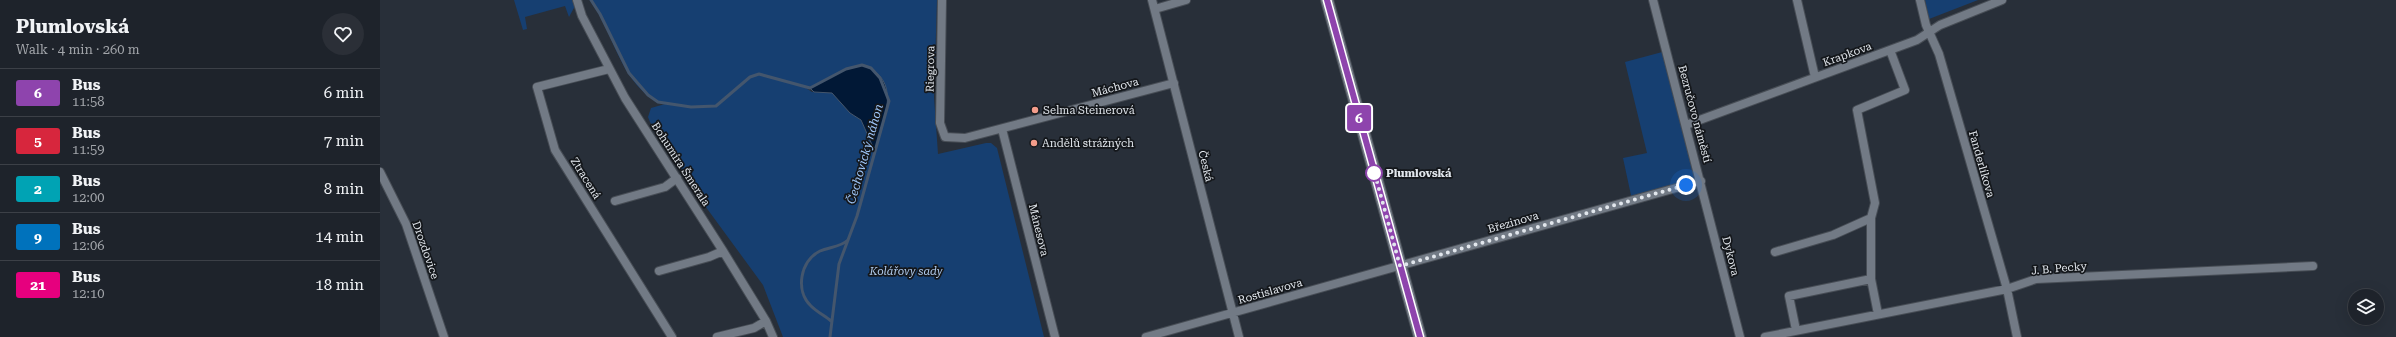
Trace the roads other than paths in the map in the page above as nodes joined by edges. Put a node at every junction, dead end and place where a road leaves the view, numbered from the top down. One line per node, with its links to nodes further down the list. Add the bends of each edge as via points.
1 (942, 0): 18 (street, Riegrova, via 940,123)
2 (1152, 0): 10 (street, Česká)
3 (1186, 0): 10 (street)
4 (1327, 0): 26 (main road)
5 (1653, 0): 16 (street, Bezručovo náměstí)
6 (1797, 0): 14 (street)
7 (1920, 0): 11 (street, Fanderlíkova)
8 (2002, 0): 11 (street, Krapkova, via 1945,22)
9 (577, 2): 13 (street, Bohumíra Šmerala)
10 (1154, 8): 15 (street, Česká)
11 (1929, 32): 12 (street, Krapkova); 30 (street, Fanderlíkova, via 1939,54)
12 (1890, 50): 14 (street, Krapkova); 23 (street, via 1905,90 1857,110 1875,203)
13 (609, 69): 20 (street, Bohumíra Šmerala); 36 (street, Ztracená, via 537,87 555,150)
14 (1815, 77): 16 (street, Krapkova)
15 (1174, 83): 17 (street, Máchova); 31 (street, Česká)
16 (1686, 125): 21 (street, Bezručovo náměstí)
17 (1002, 129): 18 (street, Máchova, via 965,138); 39 (street, Mánesova)
18 (945, 137)
19 (380, 172): 35 (street, Drozdovice, via 406,224)
20 (677, 178): 22 (street, via 665,187); 24 (street, Bohumíra Šmerala)
21 (1701, 181): 26 (street, Březinova); 43 (street, Dykova)
22 (615, 201)
23 (1871, 218): 25 (street, via 1833,235); 29 (street)
24 (723, 250): 28 (street, via 709,257); 33 (street, Bohumíra Šmerala)
25 (1775, 252)
26 (1400, 266): 31 (street, Rostislavova); 42 (main road)
27 (2313, 266): 30 (street, J. B. Pecky, via 2036,279)
28 (659, 271)
29 (1872, 279): 32 (street); 34 (street, via 1790,296)
30 (2007, 289): 32 (street, J. B. Pecky); 45 (street, Fanderlíkova)
31 (1233, 314): 40 (street, Rostislavova); 41 (street, Česká)
32 (1878, 314): 34 (street, J. B. Pecky)
33 (766, 321): 37 (street, via 754,328); 38 (street, Bohumíra Šmerala)
34 (1796, 330): 44 (street, J. B. Pecky)
35 (444, 337)
36 (672, 337)
37 (717, 337)
38 (773, 337)
39 (1055, 337)
40 (1146, 337)
41 (1239, 337)
42 (1420, 337)
43 (1740, 337)
44 (1764, 337)
45 (2017, 337)

